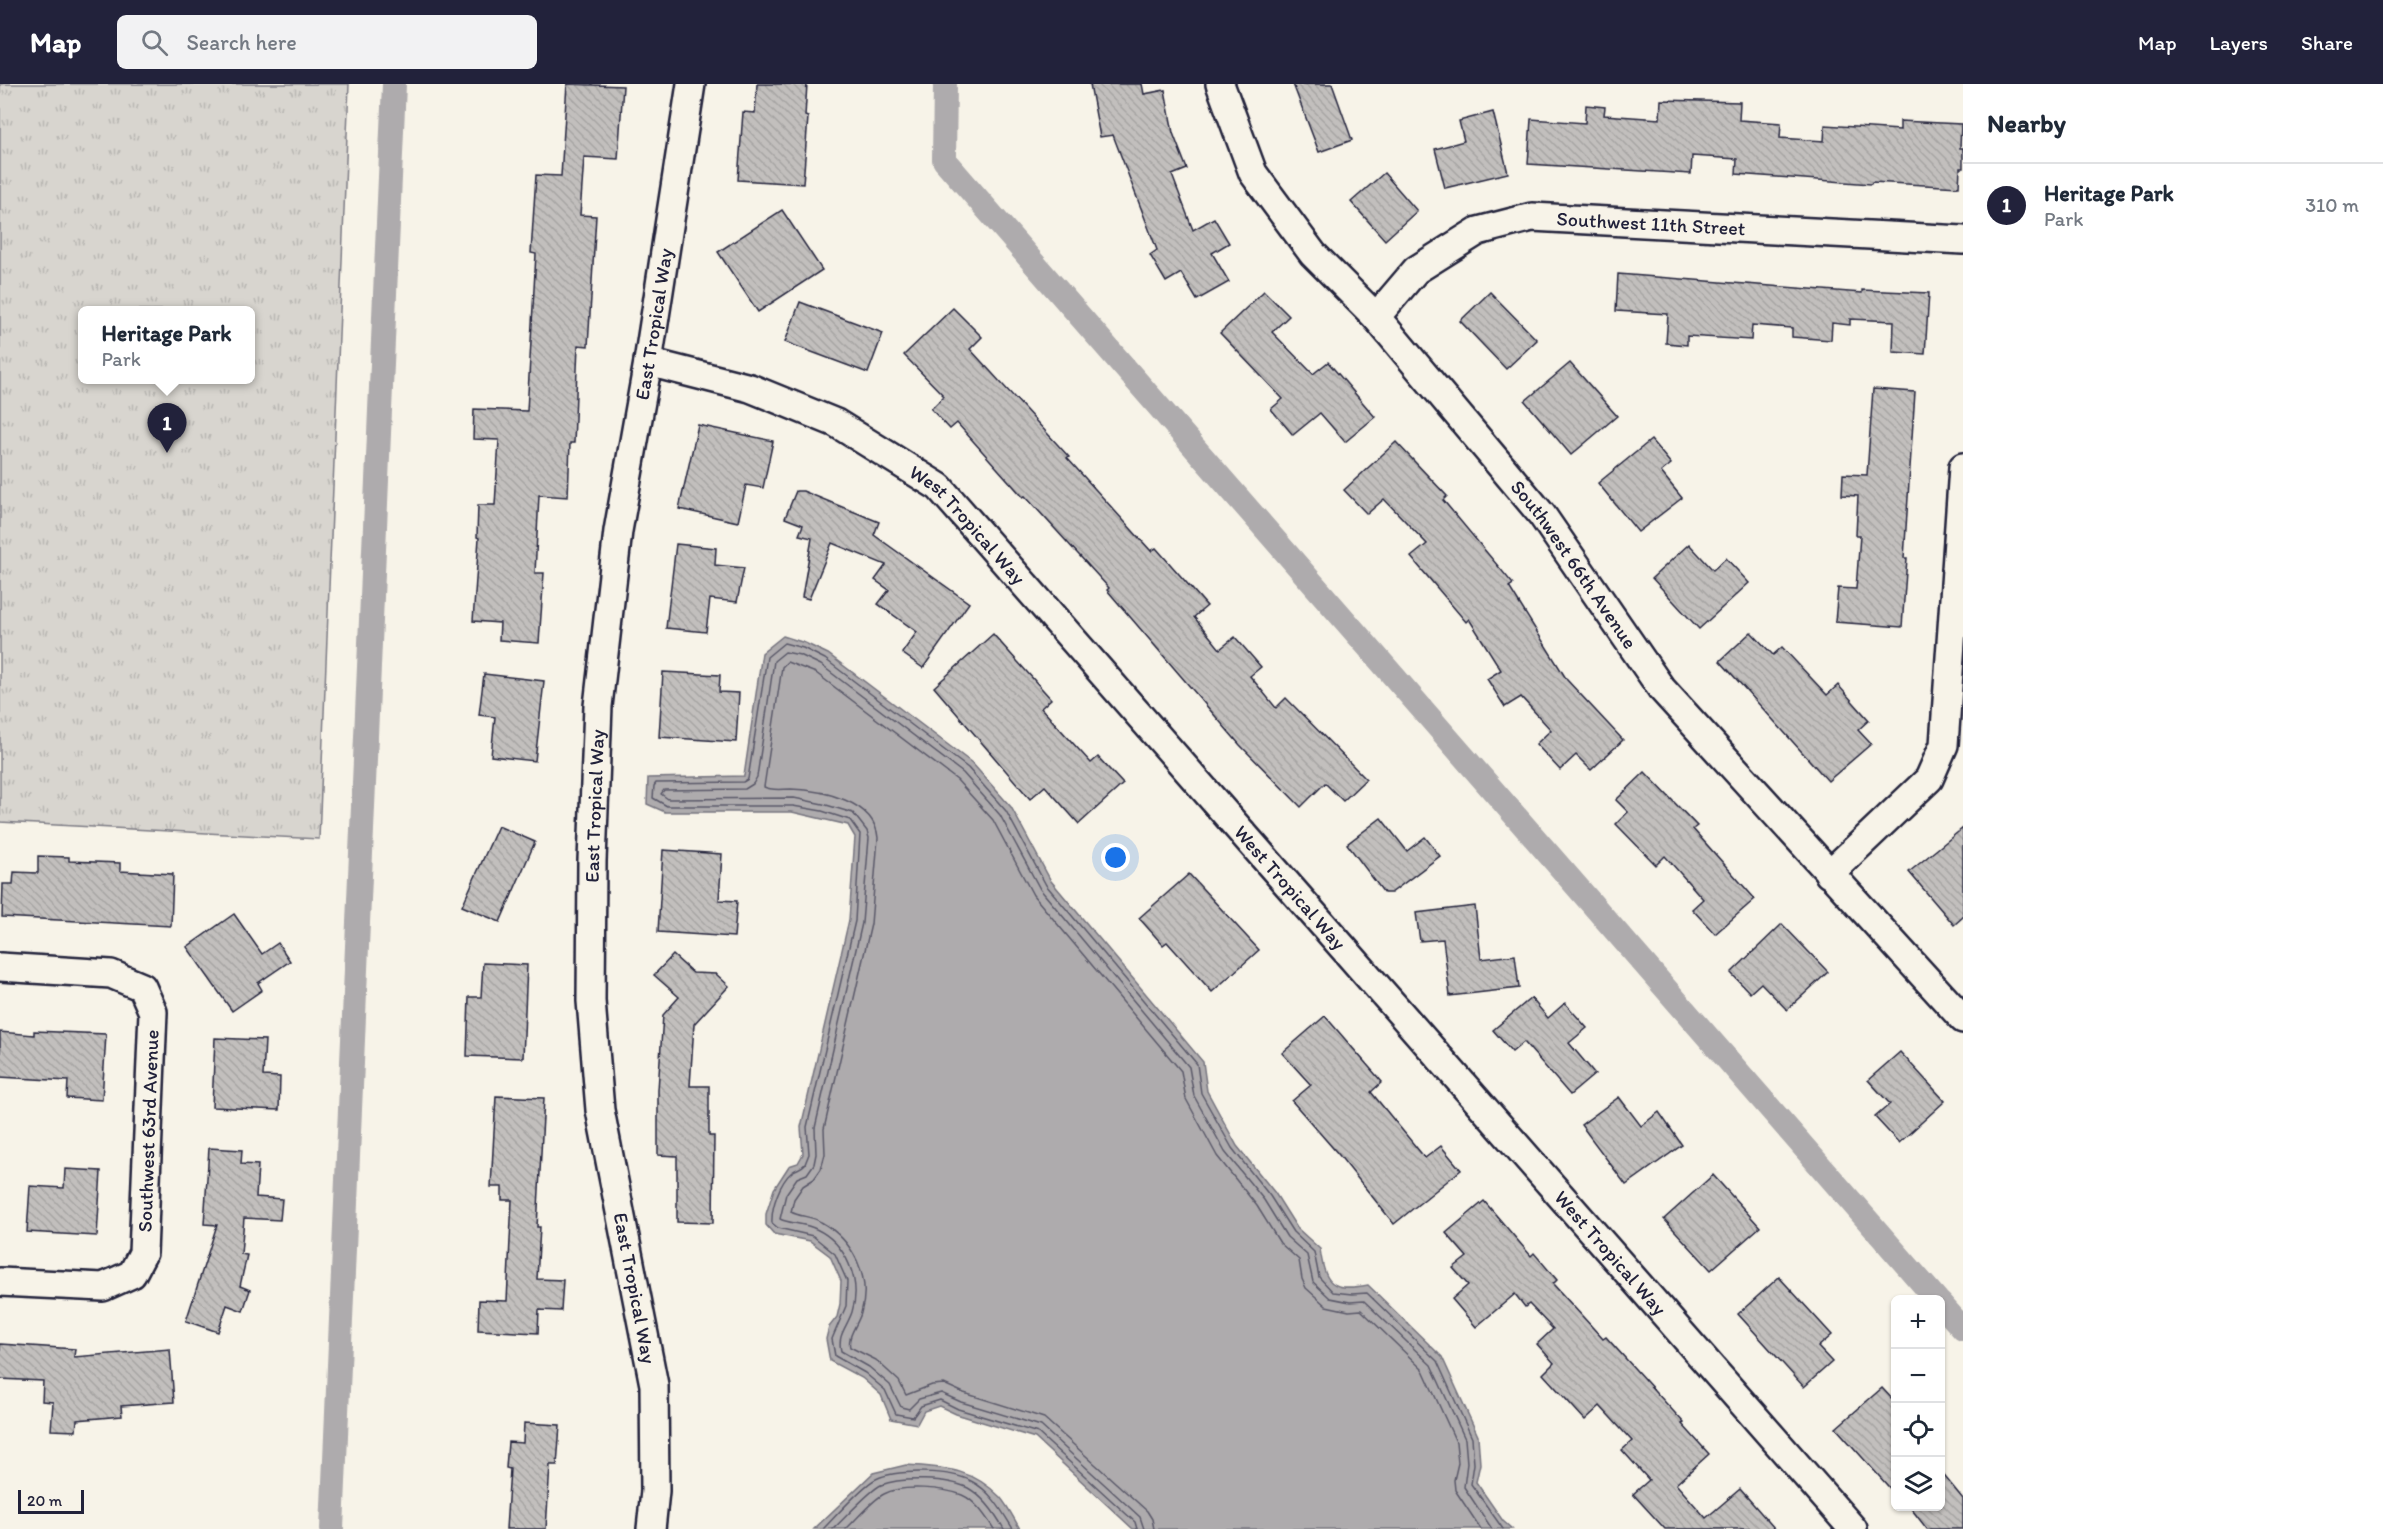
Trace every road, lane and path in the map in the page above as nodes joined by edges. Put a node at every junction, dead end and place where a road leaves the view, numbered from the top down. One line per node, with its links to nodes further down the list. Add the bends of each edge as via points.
1 (691, 84): 5 (street, East Tropical Way)
2 (1220, 84): 4 (street, Southwest 66th Avenue, via 1253,173 1313,254)
3 (1963, 240): 4 (street, Southwest 11th Street, via 1532,217 1478,231 1416,270)
4 (1376, 317): 7 (street, Southwest 66th Avenue, via 1542,515 1661,688)
5 (648, 362): 11 (street, East Tropical Way, via 618,531 598,706 591,1001 600,1110 654,1385 656,1491); 12 (street, West Tropical Way, via 750,388 836,423 939,488)
6 (1963, 467): 7 (street, via 1944,745 1929,779)
7 (1829, 874): 9 (street, Southwest 66th Avenue)
8 (0, 967): 10 (street, Southwest 63rd Avenue, via 111,974 142,987 153,1012 143,1253 132,1274 103,1287)
9 (1963, 1019)
10 (0, 1282)
11 (651, 1529)
12 (1853, 1529)

